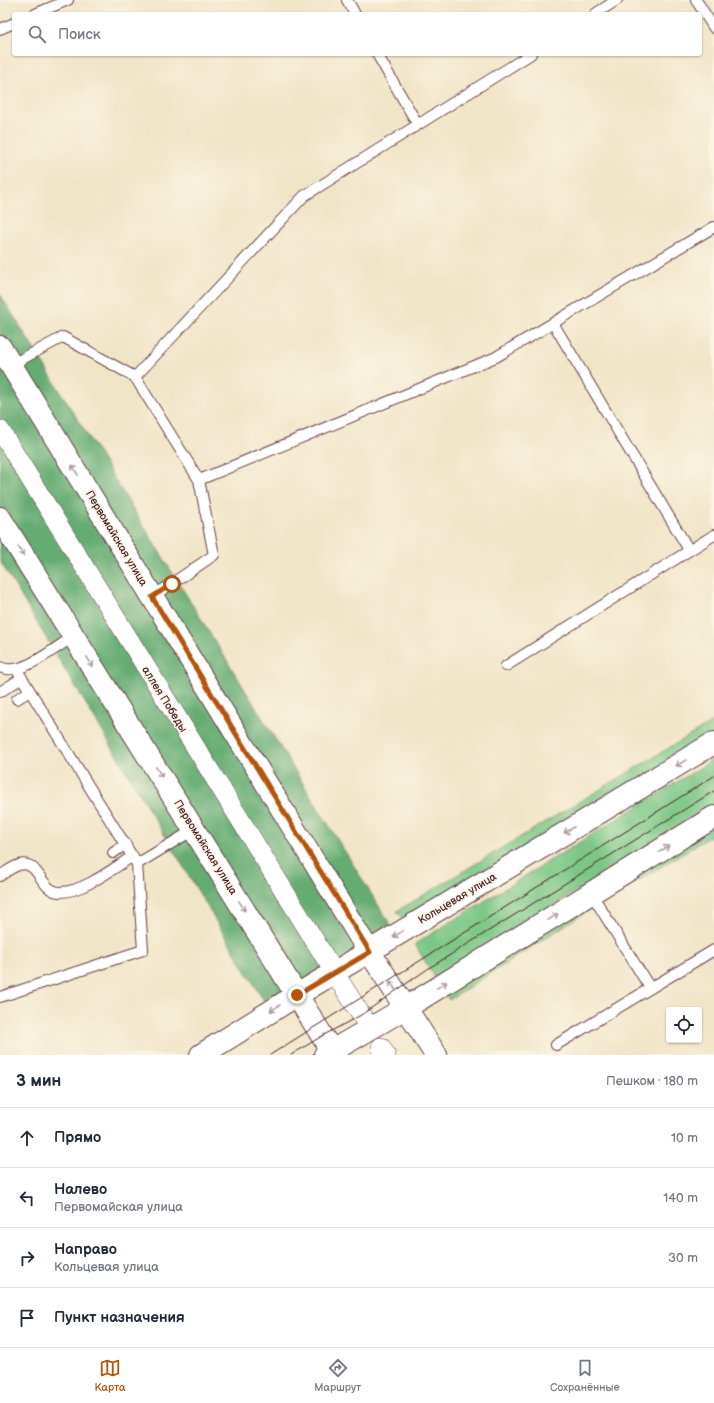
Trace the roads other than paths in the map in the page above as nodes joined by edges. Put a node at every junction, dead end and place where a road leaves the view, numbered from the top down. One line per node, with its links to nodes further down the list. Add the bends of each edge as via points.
1 (68, 0): 5 (lane)
2 (347, 0): 6 (lane)
3 (618, 0): 7 (lane)
4 (696, 0): 9 (lane)
5 (40, 12)
6 (354, 12)
7 (598, 12)
8 (12, 24): 10 (lane)
9 (714, 28)
10 (0, 29)
11 (378, 56): 13 (lane)
12 (528, 56): 13 (lane)
13 (418, 125): 17 (lane, via 304,196)
14 (714, 227): 15 (lane)
15 (553, 323): 19 (lane, via 496,357); 22 (lane)
16 (6, 356): 17 (lane, via 63,337); 23 (street, Первомайская улица, one-way to 16)
17 (135, 377): 19 (lane)
18 (0, 430): 45 (street, аллея Победы)
19 (199, 480): 23 (lane, via 214,554)
20 (0, 518): 24 (street, Первомайская улица, one-way to 24)
21 (714, 535): 22 (lane)
22 (689, 550): 25 (lane)
23 (152, 597): 40 (street, Первомайская улица)
24 (74, 636): 27 (lane); 33 (street, Первомайская улица, one-way to 33)
25 (506, 666)
26 (0, 667): 27 (lane)
27 (20, 674): 28 (lane); 29 (lane)
28 (30, 691): 30 (lane); 34 (lane)
29 (0, 692)
30 (18, 699)
31 (714, 743): 40 (street, Кольцевая улица, one-way to 40)
32 (714, 817): 38 (street, one-way to 32)
33 (195, 829): 36 (lane); 42 (street, Первомайская улица, one-way to 42)
34 (126, 844): 35 (lane); 36 (lane)
35 (113, 853)
36 (135, 860): 37 (lane, via 63,892 48,888 35,870 26,865 15,866); 43 (lane, via 143,950)
37 (0, 876)
38 (591, 894): 41 (lane); 44 (street, one-way to 38)
39 (714, 950): 41 (lane)
40 (370, 952): 42 (street, Кольцевая улица); 44 (street, Первомайская улица, one-way to 40)
41 (650, 988): 46 (lane)
42 (297, 995): 47 (street, Первомайская улица); 48 (street, Кольцевая улица, one-way to 48)
43 (0, 997)
44 (407, 1007): 47 (street); 49 (street, Первомайская улица)
45 (365, 1021)
46 (556, 1045)
47 (330, 1054)
48 (201, 1055)
49 (436, 1055)

